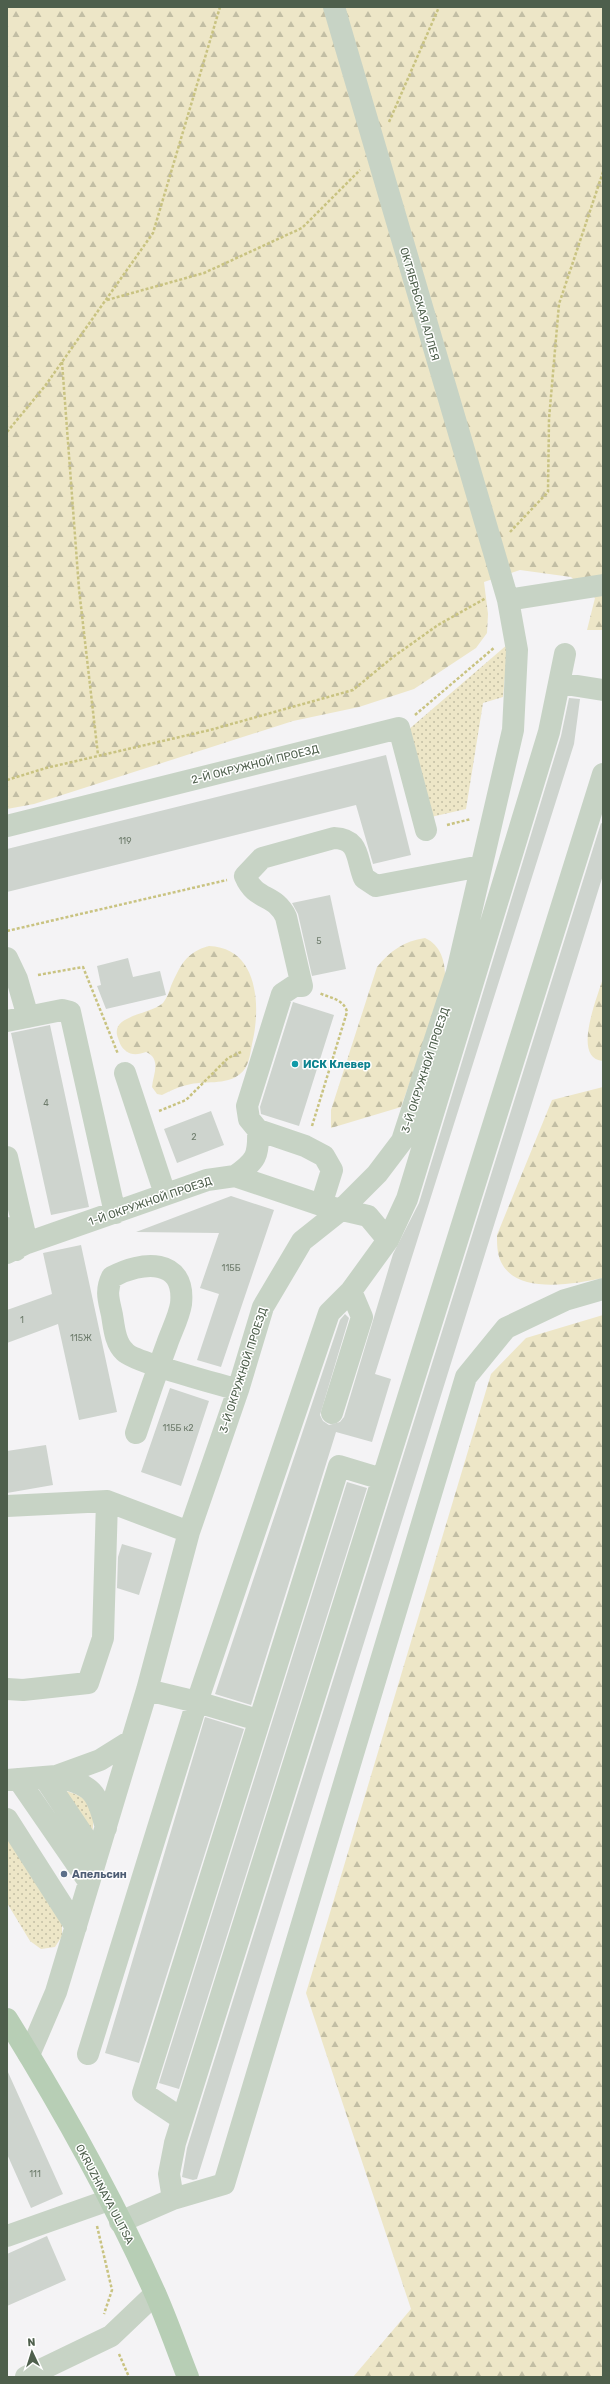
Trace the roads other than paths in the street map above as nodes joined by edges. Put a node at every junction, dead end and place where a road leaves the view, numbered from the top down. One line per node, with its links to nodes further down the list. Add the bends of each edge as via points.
1 (334, 7): 3 (street, ОКТЯБРЬСКАЯ АЛЛЕЯ)
2 (603, 585): 3 (street)
3 (506, 594): 10 (street, 3-Й ОКРУЖНОЙ ПРОЕЗД, via 517,650 513,730)
4 (565, 654): 5 (street)
5 (559, 683): 6 (street); 23 (street, via 549,732 407,1199)
6 (603, 690)
7 (603, 774): 31 (street)
8 (7, 826): 9 (street, 2-Й ОКРУЖНОЙ ПРОЕЗД, via 399,728)
9 (426, 830)
10 (481, 866): 16 (street, via 376,886 364,878 356,849 350,842 334,838 262,858 244,876 249,887 256,893 274,901 282,908 302,986 294,986 282,994 247,1106 249,1120); 20 (street, 3-Й ОКРУЖНОЙ ПРОЕЗД, via 457,972 402,1141 376,1174)
11 (7, 958): 12 (street)
12 (12, 980): 13 (street)
13 (28, 1017): 14 (street); 21 (street, via 62,1010 70,1012)
14 (7, 1021)
15 (125, 1073): 19 (street)
16 (258, 1130): 18 (street, via 259,1150 249,1166); 20 (street, via 305,1146 324,1156 332,1170)
17 (7, 1157): 24 (street)
18 (235, 1176): 19 (street, 1-Й ОКРУЖНОЙ ПРОЕЗД, via 207,1180); 20 (street, 1-Й ОКРУЖНОЙ ПРОЕЗД)
19 (165, 1194): 21 (street, 1-Й ОКРУЖНОЙ ПРОЕЗД)
20 (331, 1208): 23 (street, 1-Й ОКРУЖНОЙ ПРОЕЗД, via 368,1216); 28 (street, 3-Й ОКРУЖНОЙ ПРОЕЗД, via 302,1240 263,1307)
21 (115, 1213): 24 (street, 1-Й ОКРУЖНОЙ ПРОЕЗД)
22 (7, 1228): 24 (street)
23 (388, 1240): 26 (street)
24 (17, 1249)
25 (603, 1289): 51 (street, via 564,1300 506,1328 466,1377 224,2184)
26 (351, 1291): 29 (street, via 362,1317); 37 (street, via 329,1312)
27 (159, 1366): 27 (street, via 131,1357 119,1344 107,1293 112,1277 120,1272 157,1265 169,1270 177,1279 181,1304); 28 (street); 30 (street)
28 (238, 1390): 34 (street, 3-Й ОКРУЖНОЙ ПРОЕЗД)
29 (332, 1413)
30 (136, 1433)
31 (382, 1479): 38 (street, via 339,1466); 50 (street)
32 (107, 1501): 33 (street); 34 (street); 35 (street, via 103,1638 88,1683 23,1690)
33 (7, 1506)
34 (189, 1532): 36 (street, 3-Й ОКРУЖНОЙ ПРОЕЗД)
35 (7, 1689)
36 (147, 1690): 37 (street); 39 (street, 3-Й ОКРУЖНОЙ ПРОЕЗД)
37 (197, 1702): 38 (street); 48 (street)
38 (258, 1720): 50 (street, via 143,2092)
39 (132, 1740): 40 (street, via 100,1760); 43 (street, 3-Й ОКРУЖНОЙ ПРОЕЗД)
40 (50, 1776): 41 (street); 43 (street, via 83,1783 100,1802); 44 (street)
41 (12, 1779): 45 (street)
42 (7, 1819): 46 (street)
43 (106, 1828): 44 (street, 3-Й ОКРУЖНОЙ ПРОЕЗД)
44 (97, 1856): 45 (street, 3-Й ОКРУЖНОЙ ПРОЕЗД)
45 (89, 1882): 46 (street, 3-Й ОКРУЖНОЙ ПРОЕЗД)
46 (76, 1927): 49 (street, 3-Й ОКРУЖНОЙ ПРОЕЗД, via 56,1992)
47 (7, 2018): 49 (main road, OKRUZHNAYA ULITSA)
48 (88, 2054)
49 (29, 2055): 52 (main road, OKRUZHNAYA ULITSA)
50 (182, 2119): 51 (street, via 169,2174)
51 (173, 2198): 53 (street)
52 (109, 2200): 53 (main road, OKRUZHNAYA ULITSA); 54 (street)
53 (120, 2222): 55 (main road, OKRUZHNAYA ULITSA)
54 (7, 2236)
55 (155, 2294): 56 (street, via 111,2336); 57 (main road, OKRUZHNAYA ULITSA)
56 (29, 2376)
57 (188, 2377)

